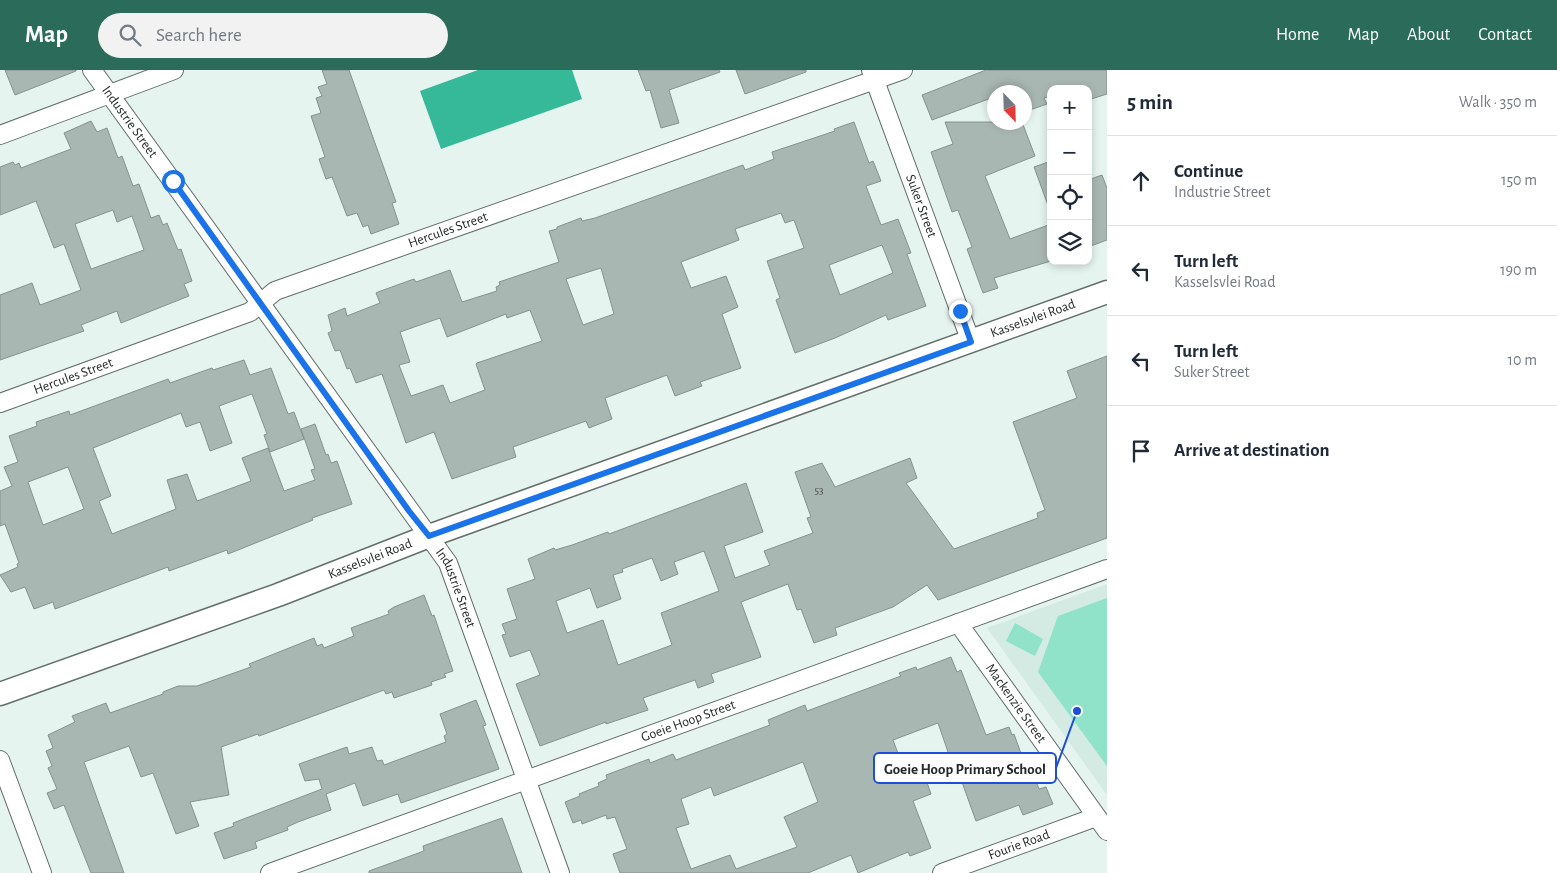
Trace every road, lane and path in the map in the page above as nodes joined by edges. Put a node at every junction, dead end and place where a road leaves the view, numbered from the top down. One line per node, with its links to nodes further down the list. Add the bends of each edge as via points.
1 (92, 70): 5 (street, Industrie Street)
2 (174, 70): 5 (street)
3 (903, 70): 4 (street, Hercules Street)
4 (873, 75): 8 (street, Hercules Street, via 275,291); 9 (street, Suker Street)
5 (108, 94): 6 (street); 8 (street, Industrie Street)
6 (0, 136)
7 (1107, 292): 9 (street, Kasselsvlei Road)
8 (260, 303): 10 (street, Hercules Street, via 250,312); 11 (street, Industrie Street)
9 (971, 342): 11 (street, Kasselsvlei Road)
10 (0, 403)
11 (429, 536): 14 (street, Kasselsvlei Road, via 278,595); 16 (street, Industrie Street, via 448,563)
12 (1107, 569): 13 (street, Goeie Hoop Street)
13 (958, 624): 16 (street, Goeie Hoop Street); 17 (street, Mackenzie Street)
14 (0, 694)
15 (0, 760): 19 (street)
16 (528, 780): 20 (street, Goeie Hoop Street); 21 (street, Industrie Street)
17 (1096, 817): 18 (street, Mackenzie Street); 22 (street, Fourie Road)
18 (1107, 831)
19 (42, 873)
20 (270, 873)
21 (560, 873)
22 (942, 873)

